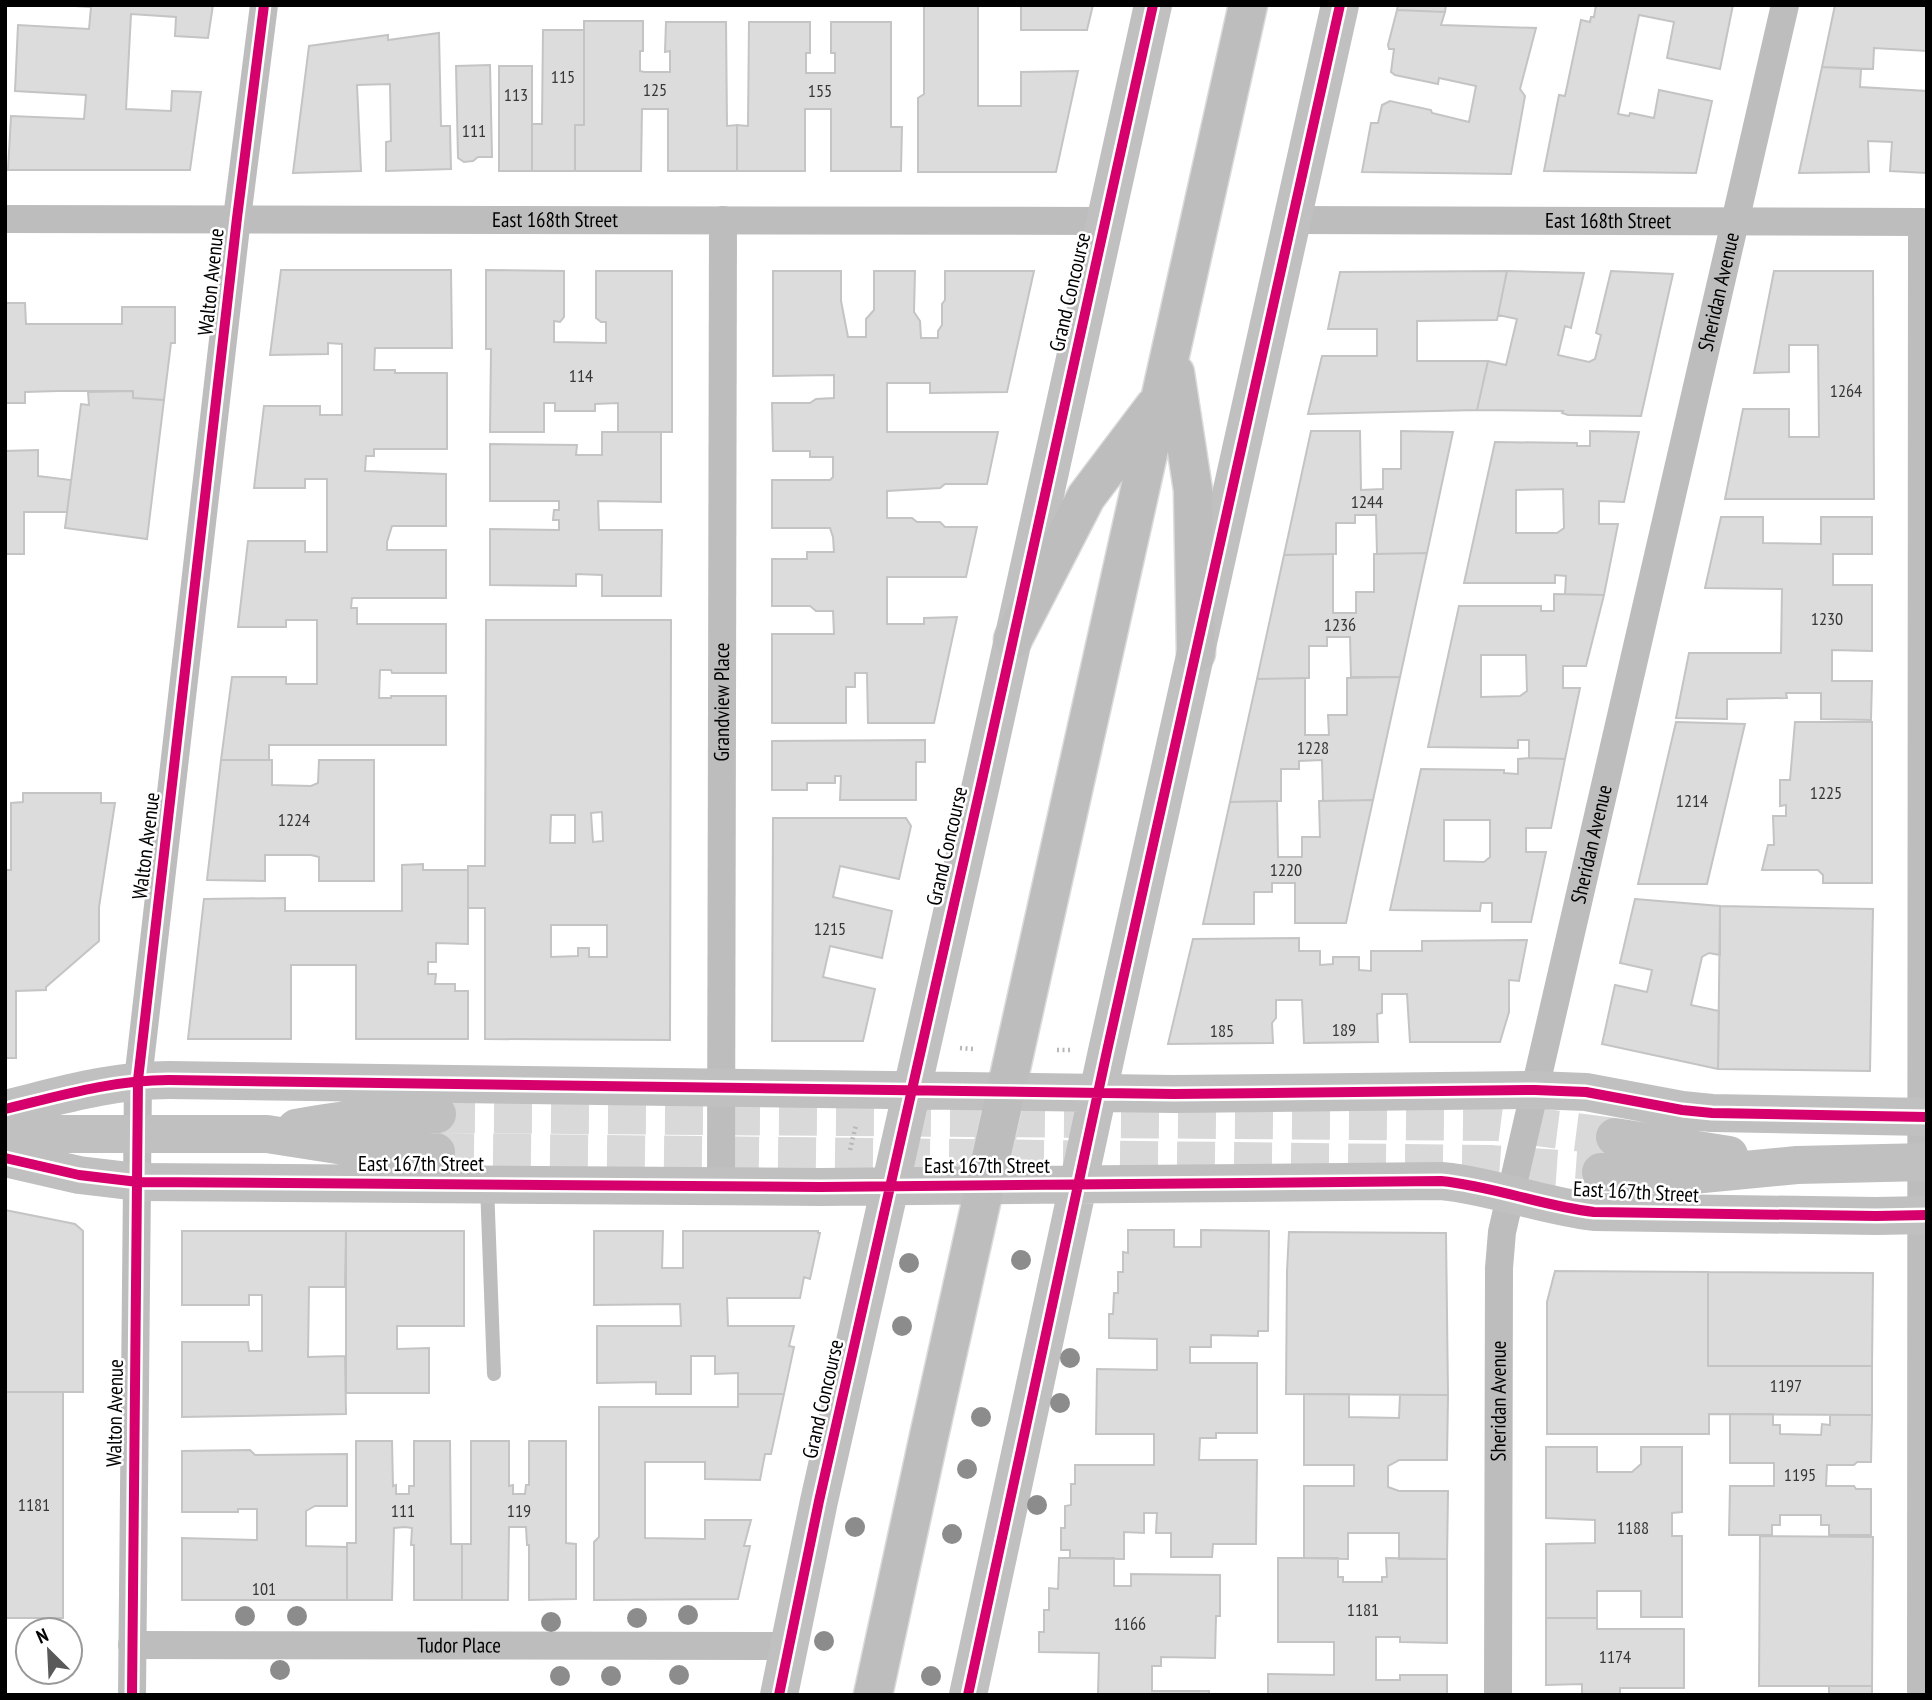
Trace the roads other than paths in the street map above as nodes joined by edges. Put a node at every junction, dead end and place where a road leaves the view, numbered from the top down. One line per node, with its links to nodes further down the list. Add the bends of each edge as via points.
1 (264, 5): 6 (street, Walton Avenue)
2 (1153, 5): 10 (street, Grand Concourse)
3 (1248, 5): 12 (main road)
4 (1340, 5): 9 (street)
5 (1785, 5): 11 (street, Sheridan Avenue)
6 (237, 218): 7 (street, East 168th Street); 8 (street, East 168th Street); 16 (street, Walton Avenue)
7 (5, 219)
8 (723, 220): 10 (street, East 168th Street); 17 (street, Grandview Place)
9 (1293, 220): 11 (street, East 168th Street); 15 (street)
10 (1105, 221): 14 (street, Grand Concourse)
11 (1737, 221): 19 (street, Sheridan Avenue); 24 (street, East 168th Street, via 1922,222)
12 (1171, 346): 13 (main road); 15 (main road, via 1193,490)
13 (1161, 397): 14 (main road, via 1086,497); 20 (main road)
14 (1013, 639): 18 (street, Grand Concourse)
15 (1196, 653): 21 (street)
16 (138, 1080): 17 (street); 22 (street); 25 (street, Walton Avenue)
17 (722, 1088): 18 (street); 36 (street, Grandview Place)
18 (911, 1090): 20 (street); 39 (street, Grand Concourse)
19 (1535, 1090): 21 (street); 24 (street, via 1586,1092 1712,1113); 40 (street, Sheridan Avenue)
20 (1005, 1092): 21 (street); 37 (main road)
21 (1098, 1092): 38 (street)
22 (5, 1109)
23 (437, 1114): 26 (street, East 167th Street, via 391,1115)
24 (1924, 1117): 31 (street)
25 (138, 1132): 26 (street, East 167th Street); 27 (street, East 167th Street); 34 (street, Walton Avenue)
26 (268, 1133): 29 (street, East 167th Street, via 344,1146)
27 (5, 1134)
28 (1615, 1137): 32 (street, East 167th Street)
29 (436, 1152)
30 (5, 1158): 34 (street, East 167th Street, via 79,1175)
31 (1924, 1162): 32 (street, East 167th Street); 41 (street)
32 (1797, 1165): 33 (street, East 167th Street, via 1682,1176)
33 (1601, 1172)
34 (138, 1182): 35 (street, East 167th Street); 43 (street, Walton Avenue)
35 (487, 1184): 36 (street, East 167th Street); 42 (lane)
36 (721, 1185): 39 (street, East 167th Street)
37 (985, 1185): 38 (street, East 167th Street); 39 (street, East 167th Street); 47 (main road)
38 (1078, 1185): 40 (street, East 167th Street, via 1441,1181); 48 (street)
39 (890, 1186): 44 (street, Grand Concourse)
40 (1510, 1195): 41 (street, East 167th Street, via 1561,1208 1624,1213); 49 (street, Sheridan Avenue, via 1499,1268)
41 (1924, 1216): 50 (street)
42 (494, 1374)
43 (132, 1645): 44 (street, Tudor Place); 45 (street, Walton Avenue)
44 (788, 1646): 46 (street, Grand Concourse)
45 (132, 1695)
46 (779, 1695)
47 (873, 1695)
48 (968, 1695)
49 (1498, 1695)
50 (1921, 1695)

